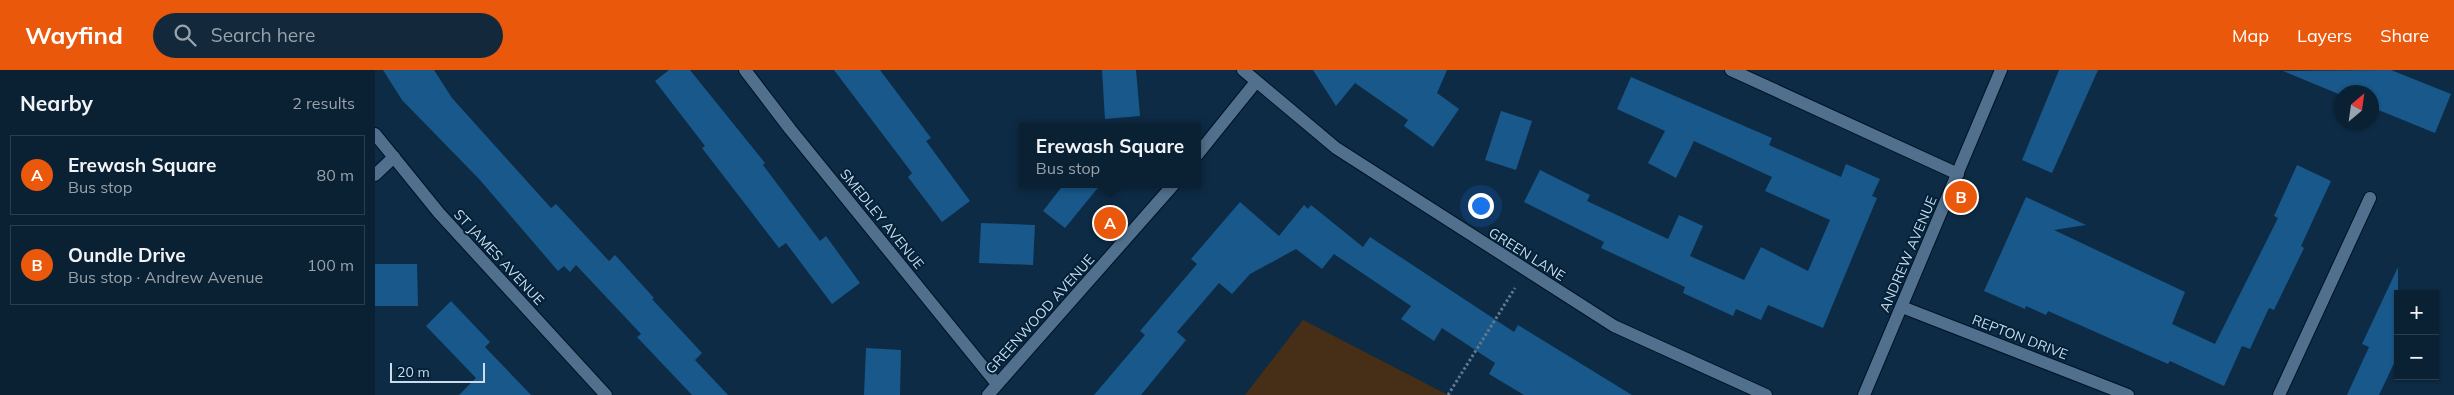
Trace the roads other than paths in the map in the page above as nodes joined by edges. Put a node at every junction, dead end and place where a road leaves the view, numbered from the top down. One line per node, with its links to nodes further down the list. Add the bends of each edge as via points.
1 (745, 70): 14 (street, SMEDLEY AVENUE)
2 (1243, 70): 5 (street, GREEN LANE)
3 (1731, 70): 9 (street)
4 (2001, 70): 9 (street, ANDREW AVENUE)
5 (1255, 82): 7 (street); 17 (street, GREEN LANE, via 1336,148 1614,326)
6 (375, 134): 8 (street, ST JAMES AVENUE)
7 (1201, 150)
8 (394, 157): 10 (street); 15 (street, ST JAMES AVENUE, via 439,213)
9 (1958, 174): 13 (street, ANDREW AVENUE)
10 (375, 175)
11 (1170, 188): 14 (street, GREENWOOD AVENUE)
12 (2370, 198): 20 (street)
13 (1902, 307): 18 (street, ANDREW AVENUE); 19 (street, REPTON DRIVE)
14 (997, 384): 16 (street, GREENWOOD AVENUE)
15 (606, 395)
16 (988, 395)
17 (1766, 395)
18 (1864, 395)
19 (2128, 395)
20 (2279, 395)

